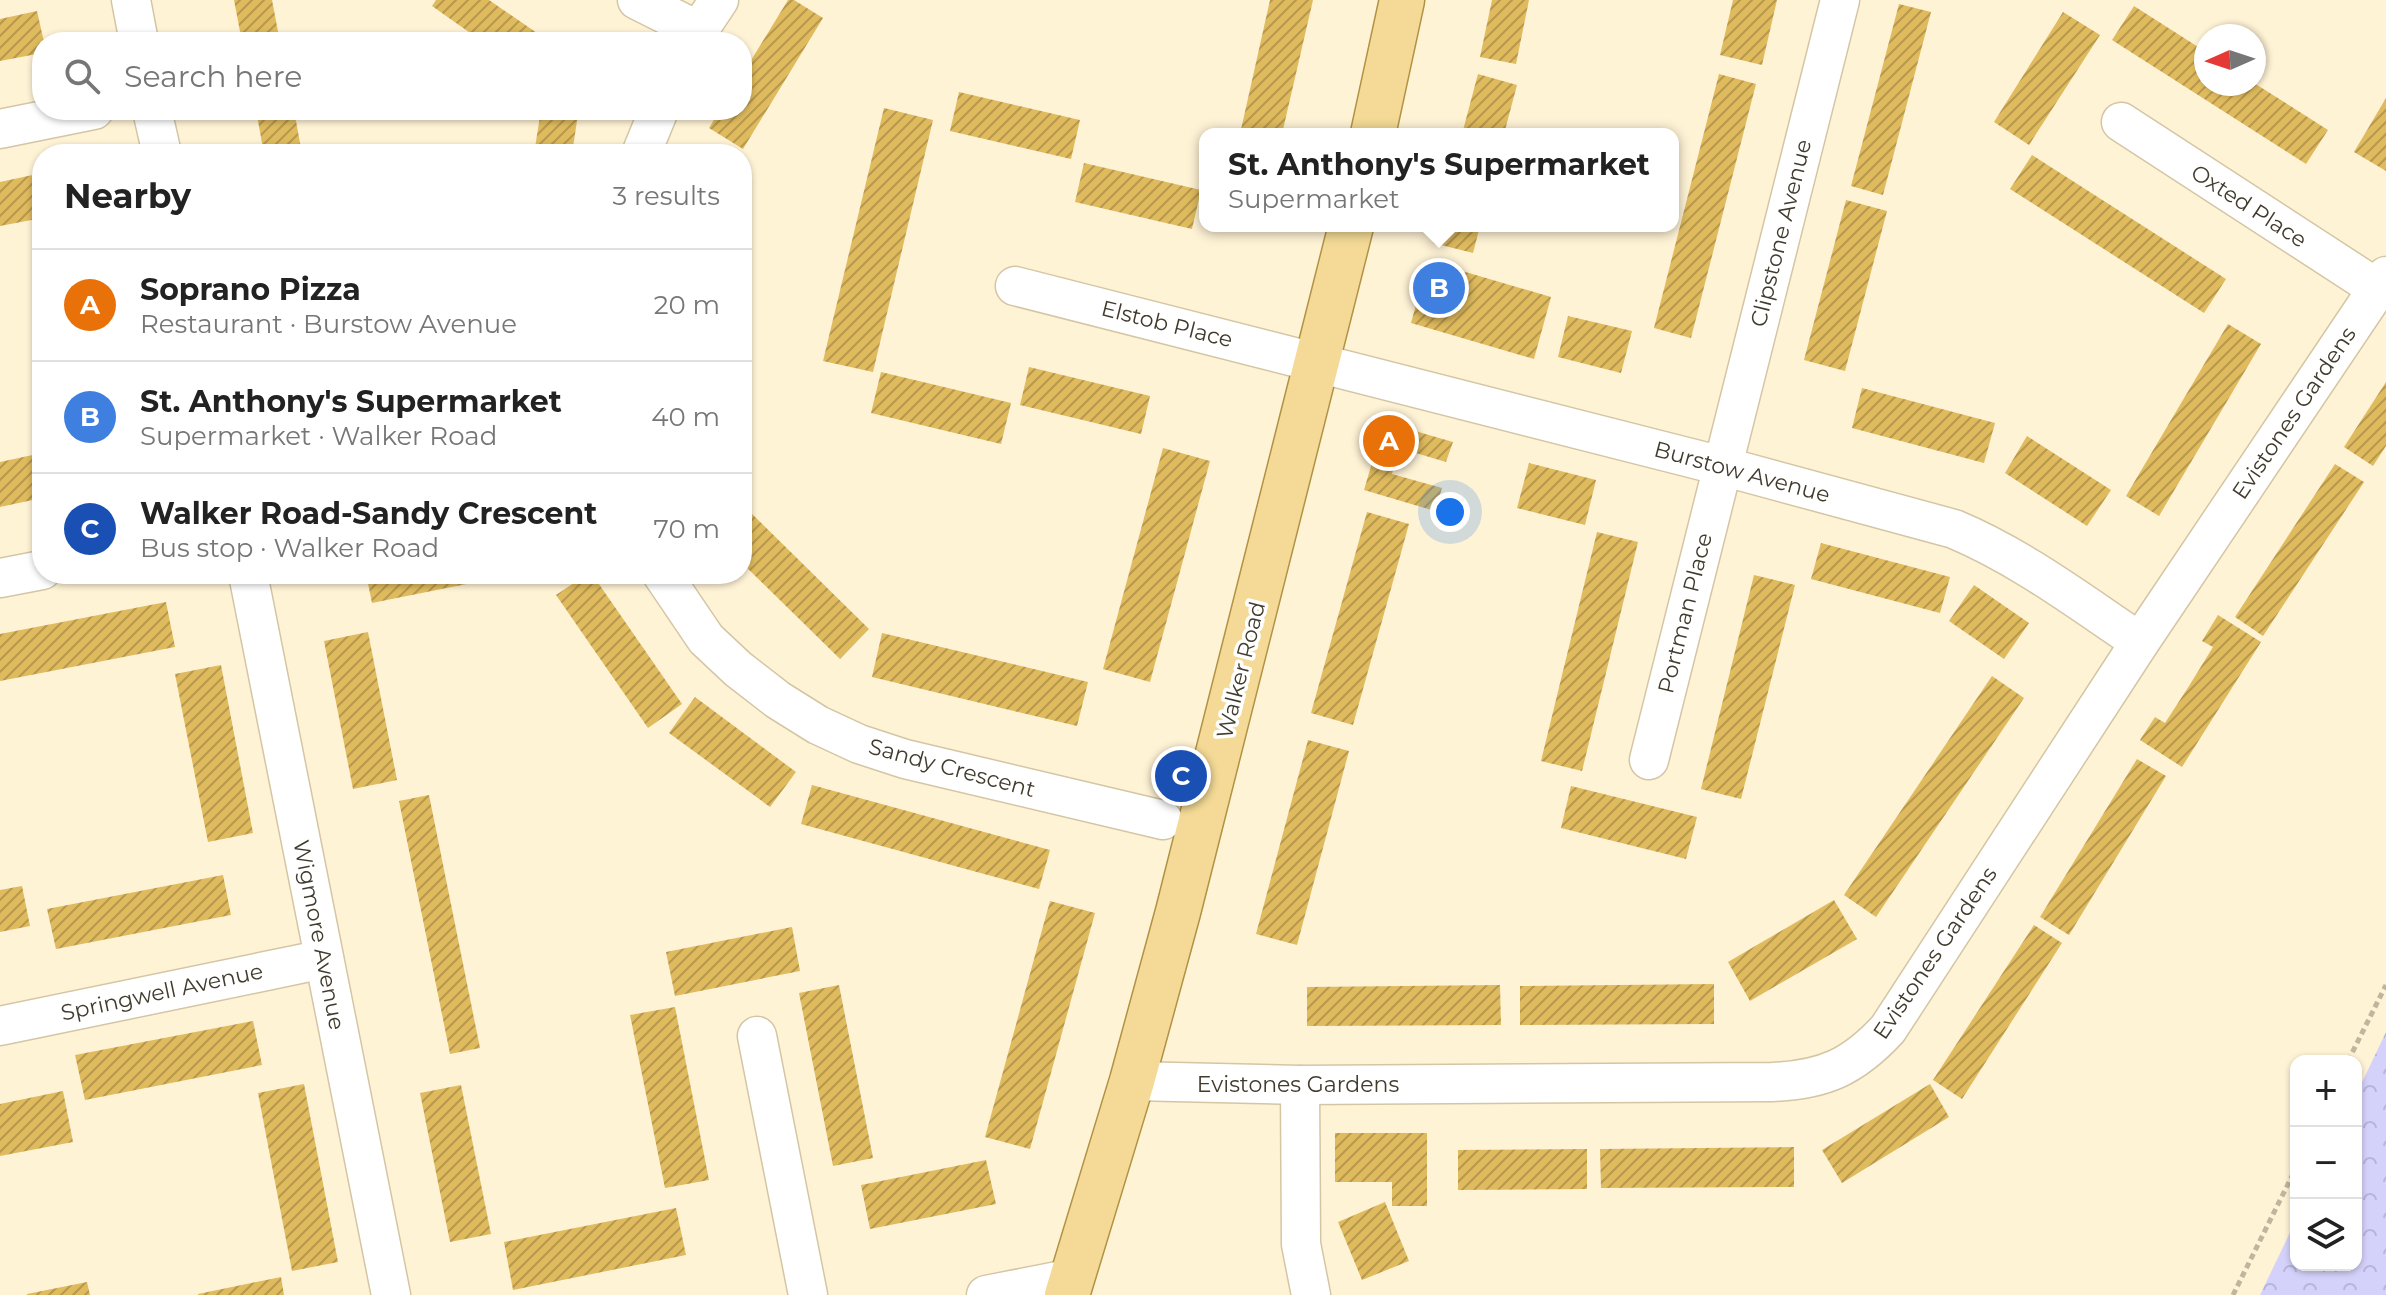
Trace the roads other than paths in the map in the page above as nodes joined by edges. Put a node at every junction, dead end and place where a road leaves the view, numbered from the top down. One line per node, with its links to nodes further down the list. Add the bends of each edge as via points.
1 (131, 0): 6 (street)
2 (637, 0): 5 (street)
3 (1402, 0): 11 (main road)
4 (1840, 0): 19 (street, Clipstone Avenue)
5 (702, 24)
6 (137, 32)
7 (45, 120): 12 (street)
8 (154, 120): 13 (street)
9 (655, 120): 14 (street)
10 (2121, 122): 16 (street, Oxted Place)
11 (1374, 128)
12 (0, 129)
13 (160, 144)
14 (645, 144)
15 (1350, 232): 18 (main road, Walker Road)
16 (2382, 282): 24 (street, Evistones Gardens)
17 (1015, 286): 18 (street, Elstob Place)
18 (1318, 363): 19 (street, Burstow Avenue); 30 (main road, Walker Road)
19 (1722, 466): 24 (street, Burstow Avenue, via 1965,533 2024,565); 25 (street, Portman Place)
20 (32, 572): 21 (street)
21 (0, 578)
22 (250, 584): 27 (street, Wigmore Avenue)
23 (669, 584): 26 (street, Sandy Crescent, via 706,639 778,700 818,725 905,759)
24 (2140, 642): 31 (street, Evistones Gardens, via 1888,1029 1854,1061 1796,1081)
25 (1649, 760)
26 (1163, 820)
27 (324, 959): 28 (street, Springwell Avenue); 33 (street, Wigmore Avenue)
28 (0, 1026)
29 (757, 1036): 34 (street)
30 (1132, 1081): 31 (street, Evistones Gardens); 32 (main road, Walker Road)
31 (1300, 1085): 36 (street, via 1301,1244)
32 (1070, 1286): 35 (street)
33 (391, 1295)
34 (808, 1295)
35 (986, 1295)
36 (1311, 1295)

